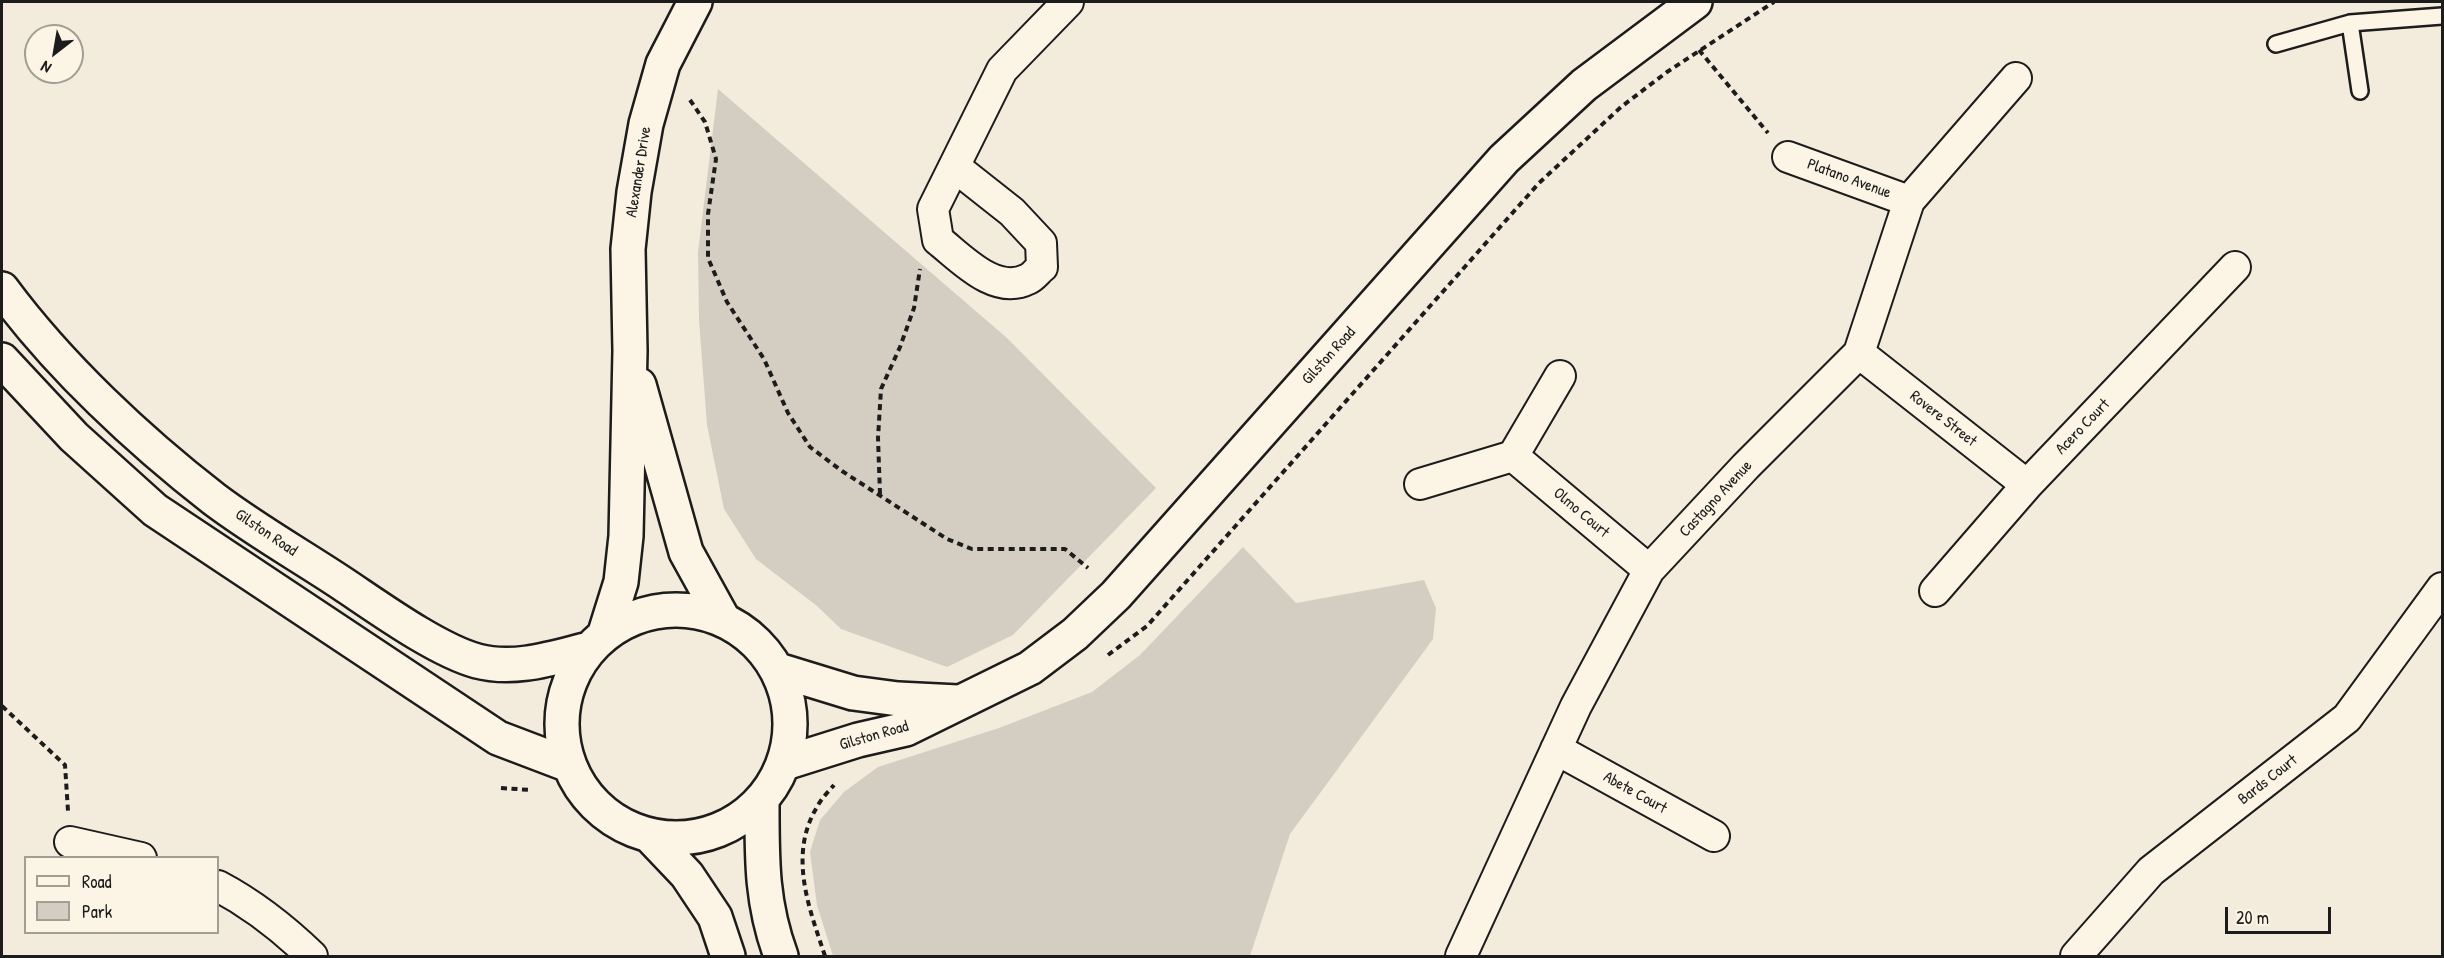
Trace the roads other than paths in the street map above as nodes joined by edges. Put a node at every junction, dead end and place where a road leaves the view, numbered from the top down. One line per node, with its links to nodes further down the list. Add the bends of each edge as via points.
1 (696, 2): 14 (main road, Alexander Drive, via 663,64 646,124 628,249)
2 (1068, 2): 10 (street, via 1002,70)
3 (1695, 2): 27 (main road, Gilston Road, via 1584,85 1504,159 1116,595 1030,668)
4 (2442, 16): 5 (lane)
5 (2350, 23): 6 (lane); 8 (lane)
6 (2276, 44)
7 (2016, 78): 11 (street, Castagno Avenue)
8 (2360, 91)
9 (1788, 157): 11 (street, Platano Avenue)
10 (955, 167): 10 (street, via 1012,212 1041,243 1042,267 1028,279 1007,283 989,279 938,240 933,209)
11 (1909, 201): 15 (street, Castagno Avenue)
12 (2235, 267): 20 (street, Acero Court)
13 (2, 289): 25 (main road, Gilston Road, via 81,381 148,445 216,500 445,647 478,661 536,663)
14 (630, 351): 24 (main road, Alexander Drive, via 686,552); 25 (main road, Alexander Drive, via 626,536 621,582)
15 (1859, 353): 20 (street, Rovere Street); 21 (street, Castagno Avenue)
16 (2, 360): 30 (main road, via 74,437 154,510 498,738)
17 (1560, 376): 18 (street)
18 (1513, 456): 19 (street); 21 (street, Olmo Court)
19 (1420, 484)
20 (2027, 485): 23 (street, Acero Court)
21 (1649, 570): 28 (street, Castagno Avenue)
22 (2442, 588): 41 (street, Bards Court, via 2347,718 2151,871)
23 (1935, 591)
24 (723, 619): 25 (main road, via 694,610 662,610 632,618); 26 (main road, via 754,640)
25 (597, 641): 30 (main road, via 572,675 563,704 562,735)
26 (778, 670): 27 (main road, Gilston Road, via 853,693); 29 (main road, via 789,700 791,731)
27 (960, 702): 29 (main road, Gilston Road, via 906,729)
28 (1556, 750): 33 (street, Abete Court); 40 (street, Castagno Avenue)
29 (785, 763): 31 (main road)
30 (569, 765): 32 (main road, via 586,794 603,812)
31 (762, 801): 32 (main road, via 738,821 710,834 680,838); 39 (main road, via 762,874 772,932)
32 (649, 835): 38 (main road, via 687,875 704,900 715,917)
33 (1714, 836)
34 (70, 842): 35 (street)
35 (132, 856)
36 (219, 887): 37 (street, via 289,934)
37 (312, 957)
38 (728, 957)
39 (781, 957)
40 (1461, 957)
41 (2076, 957)

